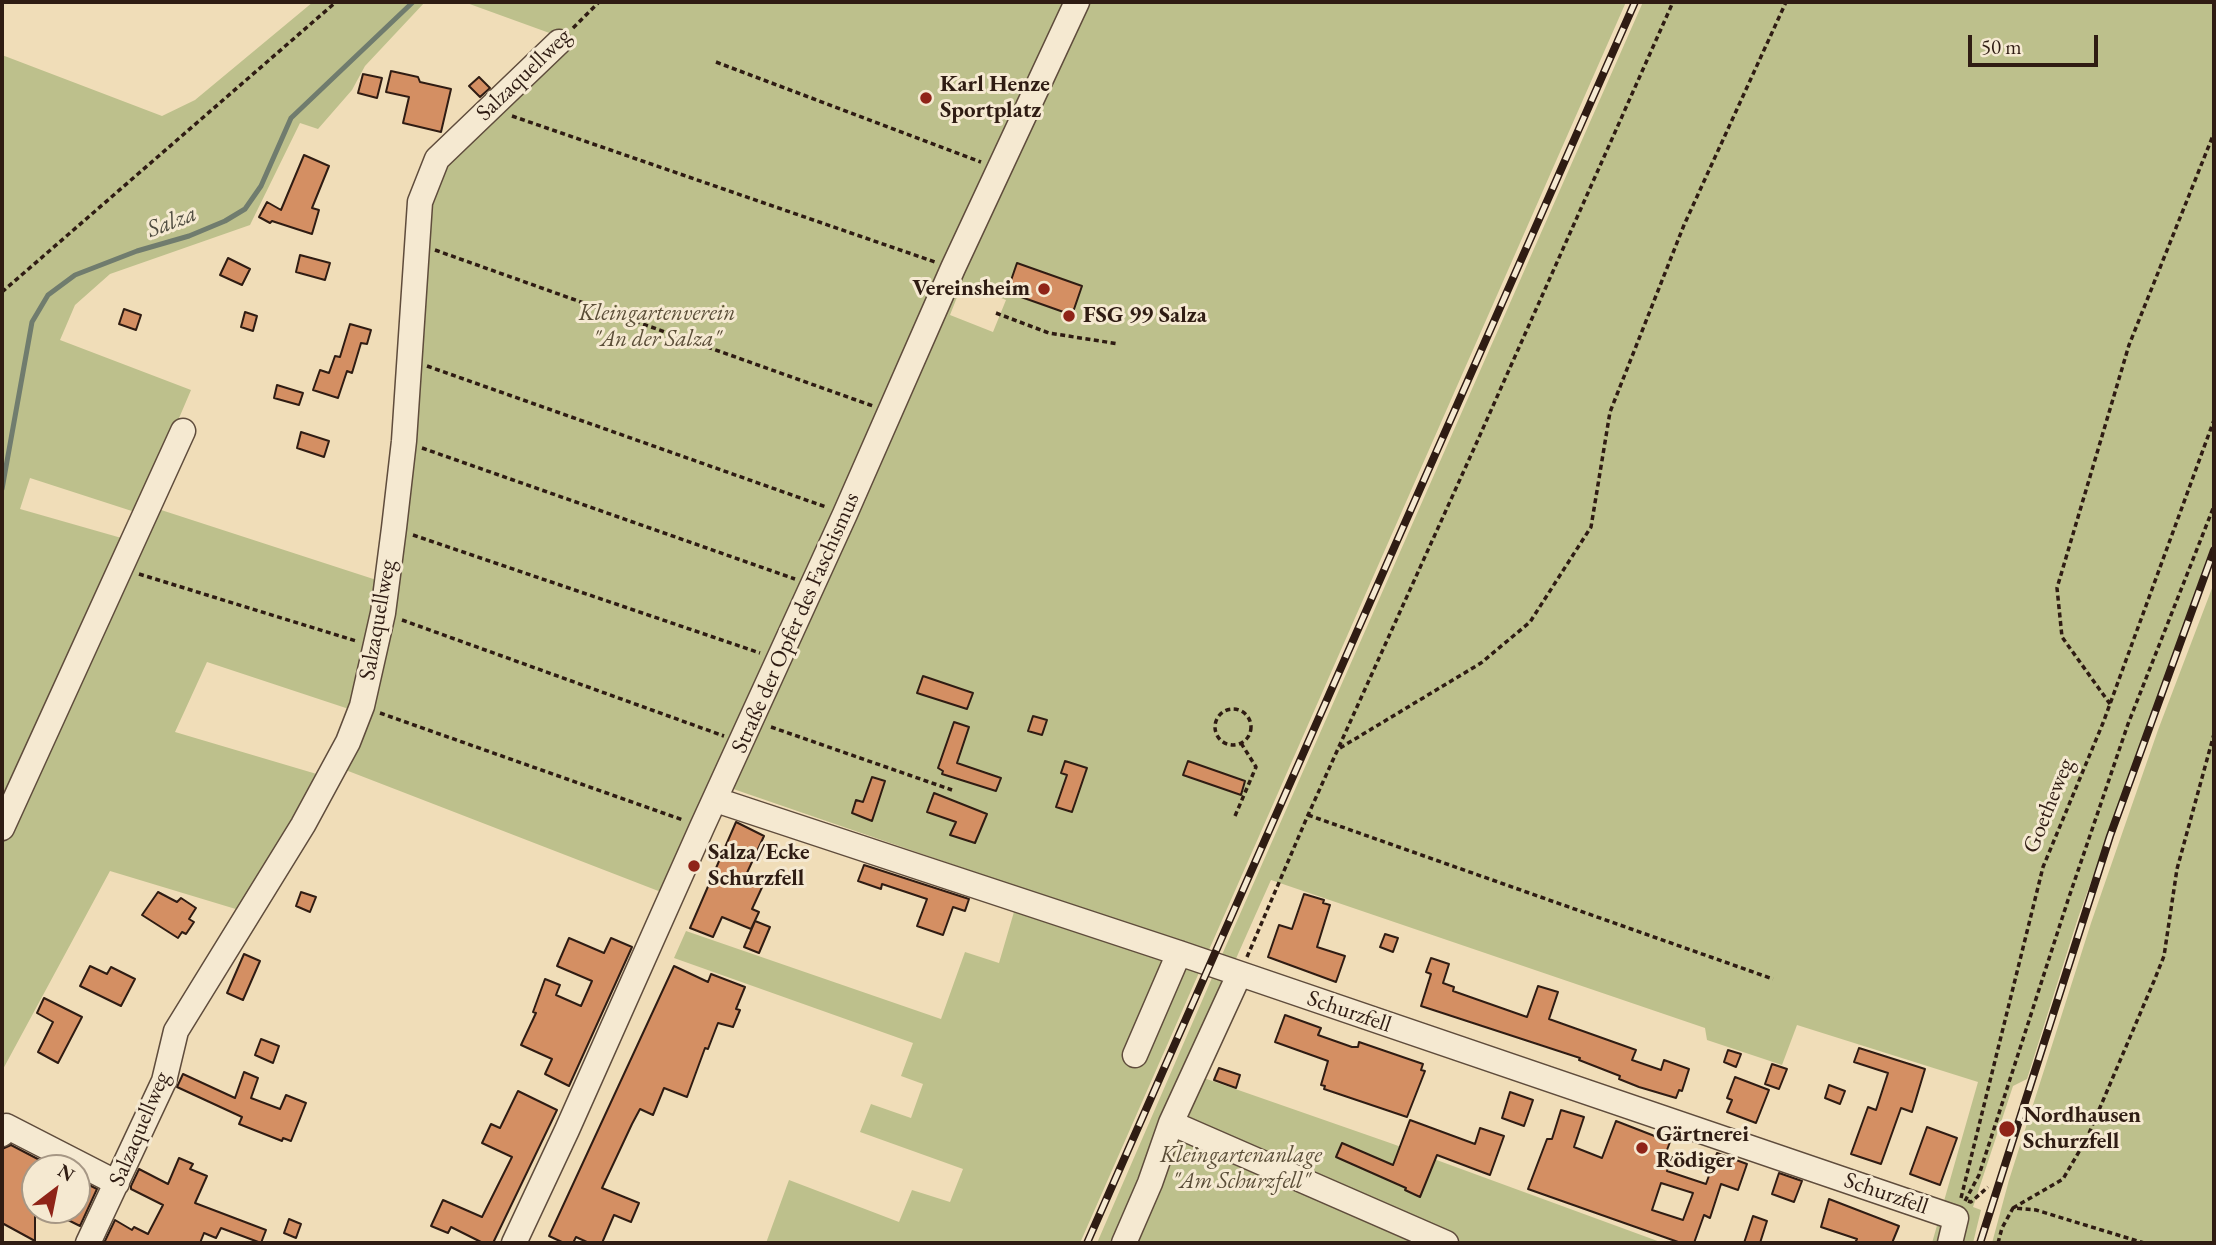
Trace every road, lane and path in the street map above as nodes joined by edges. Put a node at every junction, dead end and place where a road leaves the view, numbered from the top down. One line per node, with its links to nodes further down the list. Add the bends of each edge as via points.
1 (336, 2): 13 (path)
2 (599, 2): 6 (path, Salzaquellweg)
3 (1077, 2): 10 (street, Straße der Opfer des Faschismus)
4 (1673, 2): 34 (path)
5 (1786, 2): 34 (path, via 1684,225 1610,412 1591,527 1530,622 1481,663)
6 (559, 42): 8 (street, Salzaquellweg)
7 (716, 62): 10 (path)
8 (490, 109): 11 (street, Salzaquellweg, via 437,159 420,202); 12 (path)
9 (2214, 133): 29 (path, via 2129,345 2057,588 2062,637)
10 (999, 169): 12 (street, Straße der Opfer des Faschismus)
11 (416, 244): 16 (street, Salzaquellweg); 17 (path)
12 (953, 268): 17 (street, Straße der Opfer des Faschismus)
13 (2, 292)
14 (996, 313): 15 (path, via 1049,333)
15 (1119, 344)
16 (409, 359): 20 (street, Salzaquellweg); 22 (path)
17 (890, 412): 22 (street, Straße der Opfer des Faschismus)
18 (2214, 420): 29 (path, Goetheweg)
19 (183, 431): 24 (street)
20 (404, 441): 23 (street, Salzaquellweg); 25 (path)
21 (2214, 506): 50 (path, via 2128,724 1979,1175)
22 (845, 514): 25 (street, Straße der Opfer des Faschismus)
23 (394, 528): 26 (street, Salzaquellweg); 28 (path)
24 (120, 569): 27 (path); 40 (street)
25 (813, 585): 28 (street, Straße der Opfer des Faschismus)
26 (383, 613): 27 (street, Salzaquellweg); 31 (path)
27 (375, 647): 30 (street, Salzaquellweg)
28 (779, 659): 31 (street, Straße der Opfer des Faschismus)
29 (2110, 704): 50 (path, Goetheweg, via 2043,867)
30 (362, 706): 39 (path); 47 (street, Salzaquellweg, via 303,825 176,1031 164,1081)
31 (747, 731): 35 (path); 36 (street, Straße der Opfer des Faschismus)
32 (2214, 734): 49 (path, via 2177,869 2164,956 2144,1005 2087,1138 2063,1179)
33 (1241, 743): 33 (path, via 1249,735 1249,718 1235,709 1224,712 1216,721 1216,733 1224,742); 38 (path, via 1256,767)
34 (1338, 749): 37 (path)
35 (951, 790)
36 (716, 800): 39 (street, Straße der Opfer des Faschismus); 41 (street, Schurzfell)
37 (1308, 815): 42 (path); 43 (path)
38 (1236, 816)
39 (702, 827): 52 (street, Straße der Opfer des Faschismus)
40 (2, 828)
41 (1179, 953): 42 (street, Schurzfell); 44 (street)
42 (1239, 975): 45 (street); 50 (street, Schurzfell)
43 (1773, 979)
44 (1135, 1055)
45 (1171, 1123): 53 (street); 54 (street)
46 (4, 1130): 47 (street)
47 (117, 1183): 51 (street, Salzaquellweg)
48 (1988, 1187): 50 (path)
49 (2012, 1208): 56 (path); 57 (path, via 2036,1210)
50 (1961, 1209): 55 (street, Schurzfell)
51 (88, 1243)
52 (514, 1243)
53 (1124, 1243)
54 (1446, 1243)
55 (1950, 1243)
56 (1998, 1243)
57 (2144, 1243)

